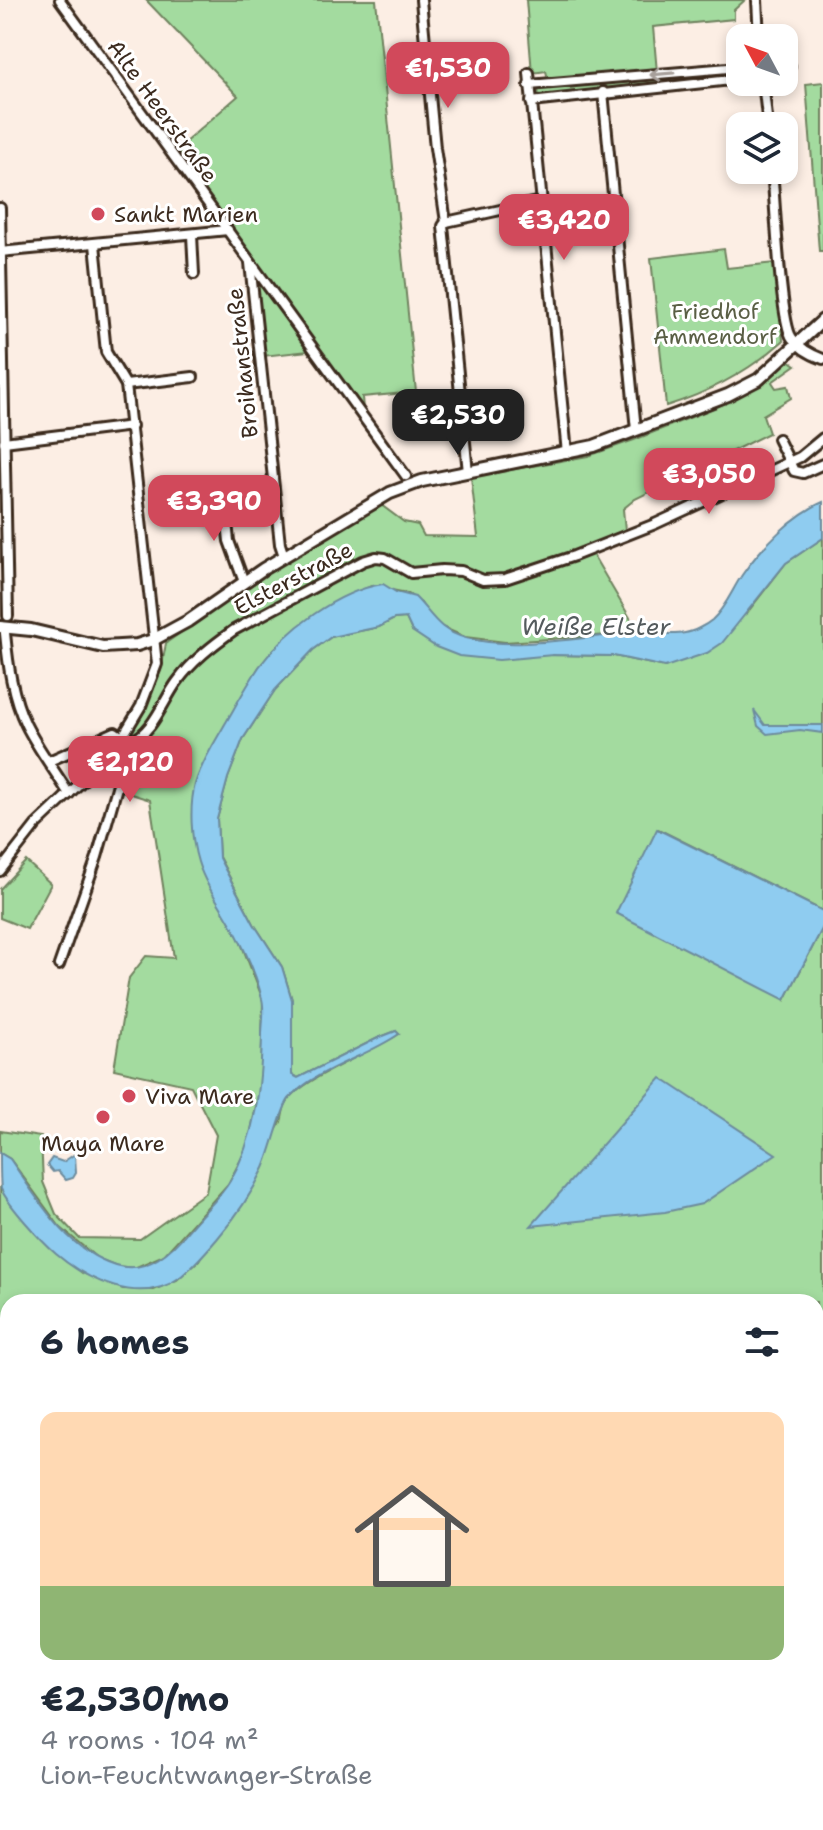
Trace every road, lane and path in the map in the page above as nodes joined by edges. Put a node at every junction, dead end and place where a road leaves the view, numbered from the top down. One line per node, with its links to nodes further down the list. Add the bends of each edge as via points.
1 (60, 0): 15 (street, Alte Heerstraße)
2 (421, 0): 14 (street)
3 (757, 0): 4 (street)
4 (758, 24)
5 (726, 68): 8 (street, one-way to 8)
6 (529, 73): 8 (street)
7 (726, 80): 9 (street)
8 (529, 85): 10 (street)
9 (603, 92): 10 (street); 27 (street)
10 (531, 102): 12 (street)
11 (773, 184): 22 (street, via 787,322)
12 (541, 201): 14 (street); 31 (street)
13 (0, 208): 18 (street)
14 (446, 222): 34 (street)
15 (228, 230): 16 (street); 19 (street, Alte Heerstraße)
16 (192, 235): 17 (street); 20 (street)
17 (95, 244): 18 (street); 25 (street, via 106,352)
18 (1, 252): 30 (street)
19 (250, 261): 35 (street, Alte Heerstraße); 37 (street, Broihanstraße)
20 (194, 274)
21 (823, 320): 22 (street)
22 (797, 344): 23 (street); 27 (street, via 745,387)
23 (823, 359)
24 (193, 377): 25 (street)
25 (126, 385): 26 (street)
26 (132, 426): 30 (street); 41 (street)
27 (636, 430): 31 (street)
28 (823, 438): 32 (street, Elsterstraße)
29 (778, 439): 32 (street)
30 (4, 442): 39 (street)
31 (567, 453): 34 (street)
32 (790, 462): 33 (street, via 794,471 803,473); 42 (street, Elsterstraße, via 655,524 505,579 483,580 452,571 411,573 385,558 363,561 215,643 178,680 144,733)
33 (823, 464)
34 (468, 472): 37 (street, via 390,493)
35 (406, 476)
36 (202, 487): 38 (street, via 223,484 229,541)
37 (284, 556): 38 (street)
38 (244, 582): 41 (street)
39 (8, 616)
40 (3, 630): 41 (street, via 31,630 103,647); 43 (street, via 20,710)
41 (153, 640): 42 (street, via 157,664)
42 (127, 739): 43 (street, via 111,733); 44 (street); 46 (street, via 97,857)
43 (49, 761): 44 (street)
44 (69, 794): 45 (street)
45 (0, 871)
46 (59, 965)

